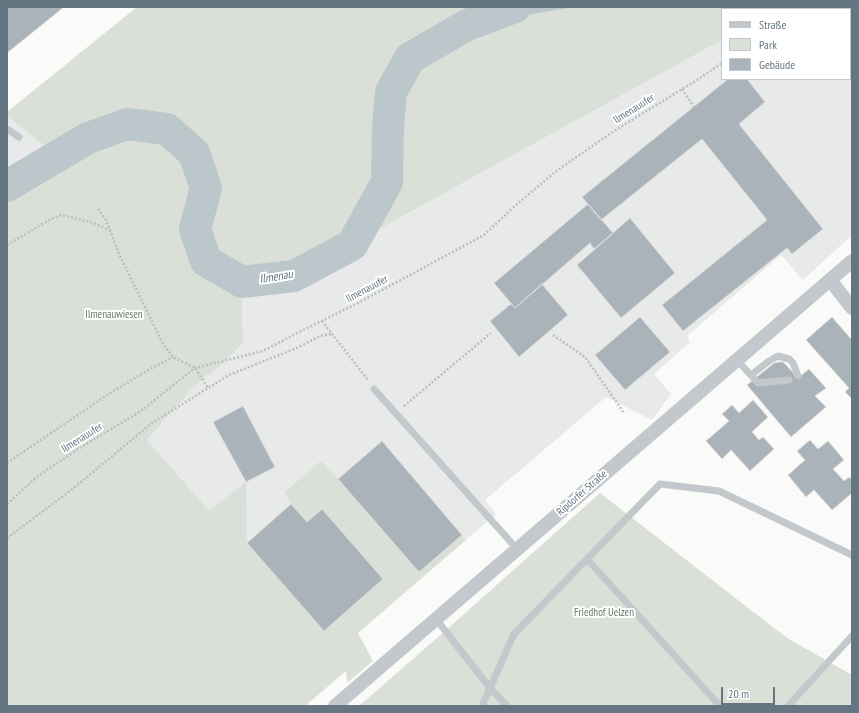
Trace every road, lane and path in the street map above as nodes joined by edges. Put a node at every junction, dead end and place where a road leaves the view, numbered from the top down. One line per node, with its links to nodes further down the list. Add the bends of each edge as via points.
1 (721, 64): 2 (path, Ilmenauufer)
2 (682, 89): 3 (path); 12 (path, Ilmenauufer, via 614,131 555,172 484,235)
3 (694, 107)
4 (7, 129): 5 (lane)
5 (18, 137)
6 (98, 209): 7 (path)
7 (111, 232): 8 (path, via 91,222 62,215); 16 (path, via 139,297 163,344)
8 (7, 245)
9 (852, 261): 10 (street, Ripdorfer Straße)
10 (830, 280): 11 (street); 17 (street, Ripdorfer Straße)
11 (852, 308)
12 (322, 321): 14 (path); 18 (path, Ilmenauufer, via 263,351)
13 (491, 333): 24 (path)
14 (332, 334): 22 (path, via 320,336 228,376); 23 (path)
15 (553, 335): 25 (path, via 585,356)
16 (173, 357): 18 (path); 26 (path, via 150,368)
17 (738, 360): 19 (lane); 29 (street, Ripdorfer Straße)
18 (195, 368): 22 (path); 27 (path, Ilmenauufer, via 141,411 38,476)
19 (752, 375): 20 (lane, via 778,356 789,359 794,364); 21 (lane, via 758,382)
20 (798, 376)
21 (789, 380)
22 (208, 388): 28 (path, via 152,423 70,491)
23 (374, 389): 24 (lane)
24 (396, 413): 29 (lane)
25 (624, 413)
26 (7, 463)
27 (7, 504)
28 (7, 538)
29 (517, 549): 32 (street, Ripdorfer Straße)
30 (852, 555): 31 (lane, via 719,491 660,484)
31 (588, 559): 34 (lane, via 514,634); 38 (lane)
32 (436, 619): 34 (lane); 35 (street, Ripdorfer Straße)
33 (852, 636): 39 (lane)
34 (490, 688): 36 (lane); 37 (lane)
35 (335, 706)
36 (482, 706)
37 (507, 706)
38 (720, 706)
39 (788, 706)

